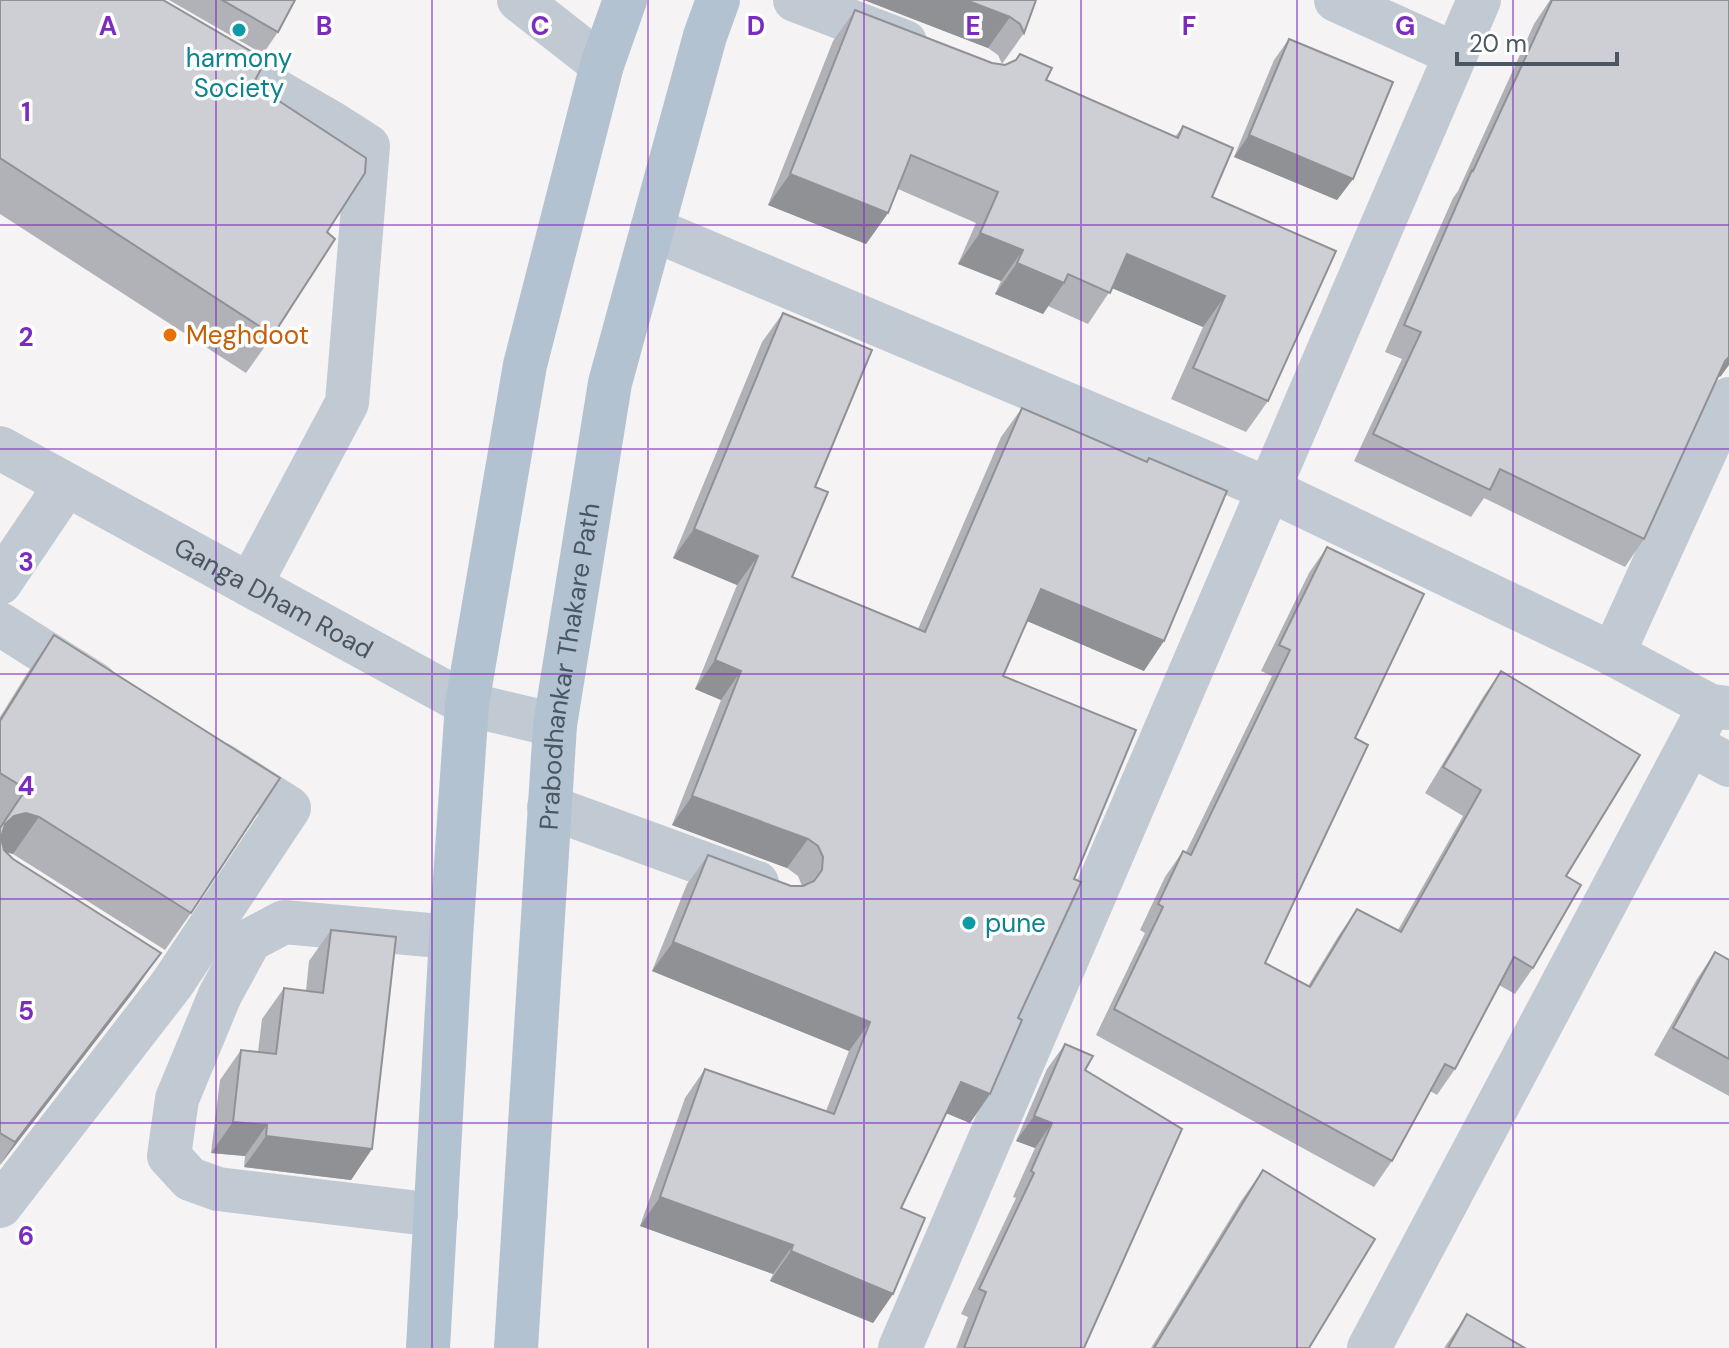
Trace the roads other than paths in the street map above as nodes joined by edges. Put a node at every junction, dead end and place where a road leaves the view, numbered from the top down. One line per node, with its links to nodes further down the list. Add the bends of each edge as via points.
1 (119, 0): 17 (street, via 368,146 347,403)
2 (519, 0): 10 (street)
3 (625, 0): 10 (main road)
4 (718, 0): 11 (main road, Prabodhankar Thakare Path)
5 (795, 0): 8 (street)
6 (1336, 0): 9 (street)
7 (1479, 0): 9 (street)
8 (935, 54)
9 (1455, 54): 15 (street)
10 (602, 65): 20 (main road, via 525,365)
11 (652, 229): 15 (street); 23 (main road, Prabodhankar Thakare Path, via 610,383)
12 (1729, 399): 19 (street)
13 (0, 448): 14 (street, Ganga Dham Road)
14 (66, 485): 16 (street); 17 (street, Ganga Dham Road)
15 (1268, 489): 19 (street); 34 (street)
16 (0, 583)
17 (250, 585): 20 (street, Ganga Dham Road)
18 (0, 624): 21 (street)
19 (1613, 654): 22 (street)
20 (467, 704): 23 (street, Ganga Dham Road); 29 (main road)
21 (131, 707)
22 (1720, 707): 25 (street)
23 (555, 725): 27 (main road, Prabodhankar Thakare Path)
24 (184, 741): 30 (street, via 289,808 158,976)
25 (1690, 744): 26 (street); 35 (street)
26 (1729, 765)
27 (549, 807): 28 (street); 33 (main road, Prabodhankar Thakare Path)
28 (778, 891)
29 (451, 937): 31 (main road); 31 (street, via 284,922 250,940 220,995 177,1099 169,1156 190,1179 218,1189)
30 (0, 1206)
31 (436, 1215): 32 (main road)
32 (428, 1348)
33 (516, 1348)
34 (900, 1348)
35 (1369, 1348)

